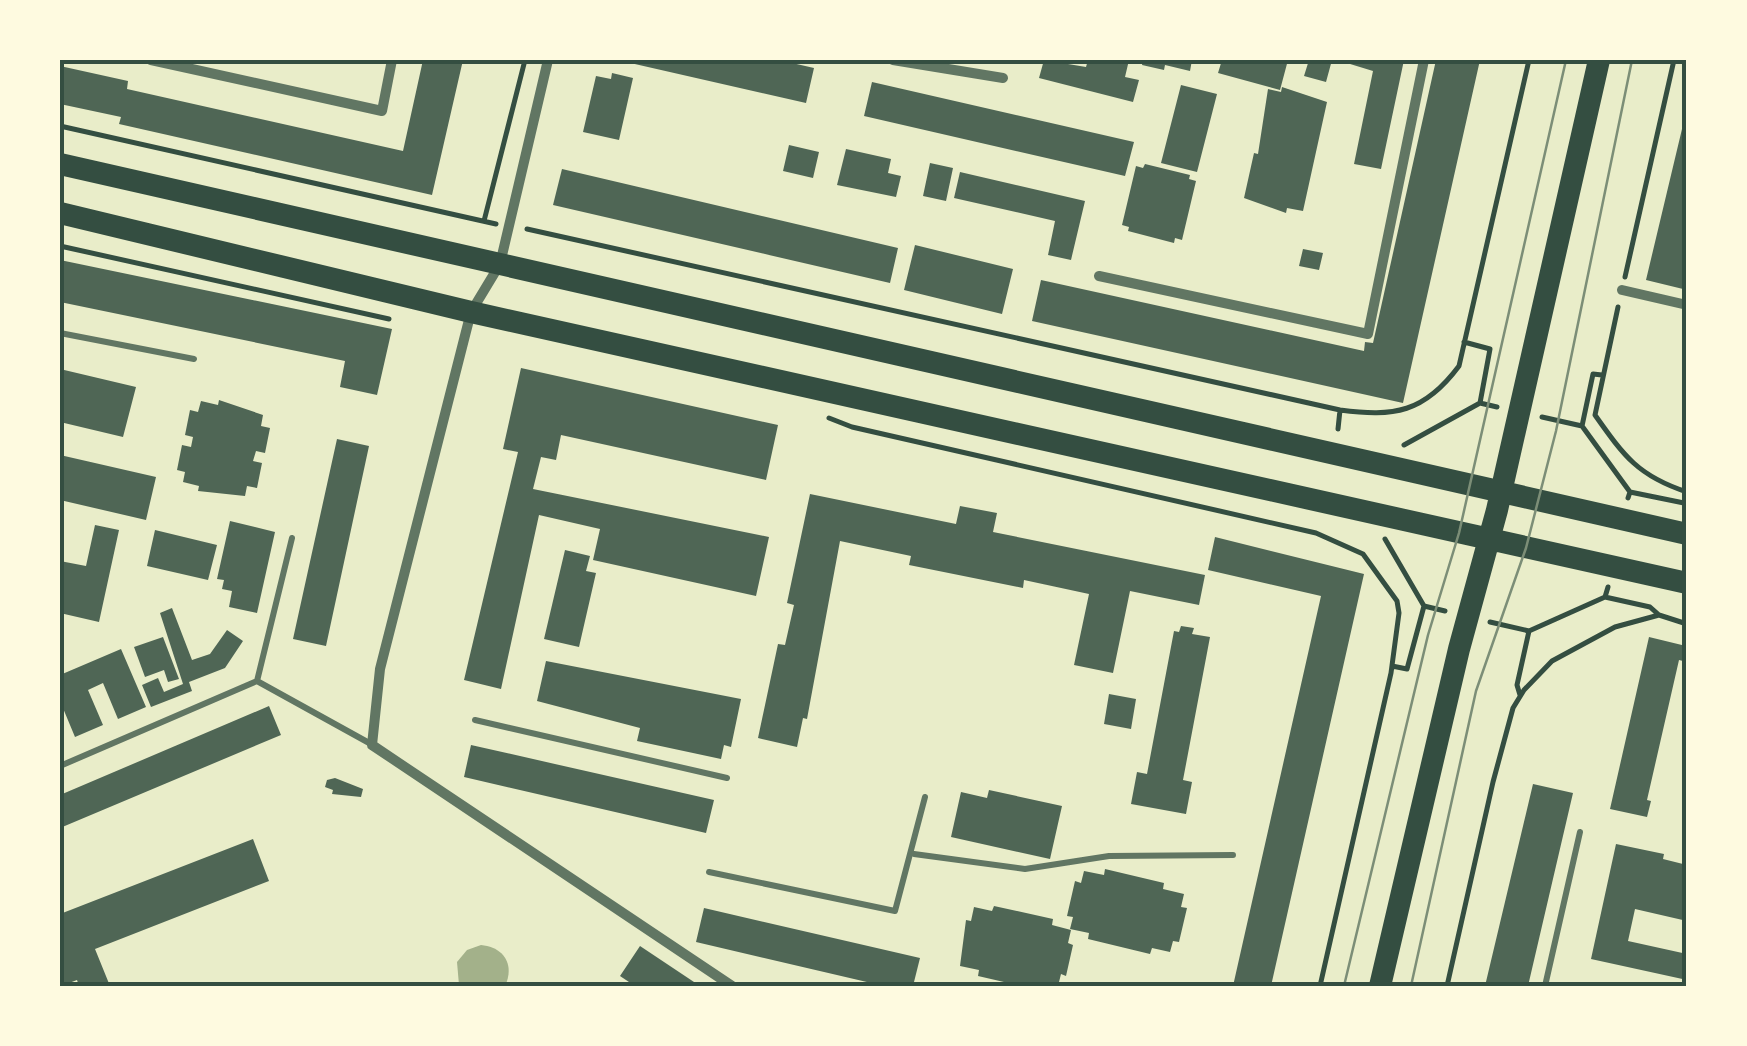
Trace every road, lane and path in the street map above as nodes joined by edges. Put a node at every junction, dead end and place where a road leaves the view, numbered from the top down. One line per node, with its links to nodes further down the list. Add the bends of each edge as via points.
1 (151, 60): 2 (street, via 382,111)
2 (392, 60)
3 (525, 60): 14 (path)
4 (548, 60): 15 (street)
5 (893, 60): 10 (street)
6 (1424, 60): 18 (street, via 1368,334)
7 (1529, 60): 24 (path)
8 (1599, 60): 32 (main road)
9 (1674, 60): 19 (path)
10 (1002, 78)
11 (60, 126): 14 (path)
12 (60, 164): 17 (main road)
13 (60, 213): 21 (main road)
14 (484, 222): 15 (path)
15 (508, 227): 17 (street); 28 (path)
16 (60, 246): 22 (path)
17 (500, 264): 21 (street); 32 (main road)
18 (1099, 276)
19 (1622, 290): 20 (street); 26 (path)
20 (1687, 305)
21 (471, 312): 37 (main road); 48 (street, via 380,669)
22 (401, 322)
23 (60, 333): 25 (lane)
24 (1464, 342): 27 (path, via 1490,349); 28 (path, via 1446,384 1419,403 1387,416)
25 (194, 359)
26 (1603, 375): 30 (path, via 1593,374); 34 (path, via 1596,414 1623,456 1653,481)
27 (1480, 404)
28 (1340, 410): 31 (path, via 1336,428)
29 (813, 414): 44 (path, via 1346,544 1362,554 1397,602)
30 (1582, 426)
31 (1350, 434)
32 (1500, 491): 35 (main road); 37 (main road)
33 (1630, 492): 34 (path, via 1684,504)
34 (1687, 494)
35 (1687, 534)
36 (292, 538): 45 (lane)
37 (1490, 539): 38 (main road); 58 (main road)
38 (1687, 584)
39 (1606, 597): 41 (path)
40 (1424, 606): 44 (path, via 1407,669)
41 (1659, 615): 42 (path); 46 (path, via 1582,642 1552,660)
42 (1687, 624)
43 (1529, 631): 46 (path)
44 (1392, 666): 57 (path)
45 (257, 681): 48 (lane); 49 (lane)
46 (1520, 696): 59 (path)
47 (475, 720): 50 (lane)
48 (372, 745): 56 (street)
49 (60, 766)
50 (728, 778)
51 (925, 796): 53 (lane)
52 (1580, 832): 60 (lane)
53 (914, 854): 54 (lane, via 1026,869 1109,856); 55 (lane, via 895,912)
54 (1232, 855)
55 (710, 872)
56 (732, 986)
57 (1320, 986)
58 (1380, 986)
59 (1447, 986)
60 (1545, 986)

